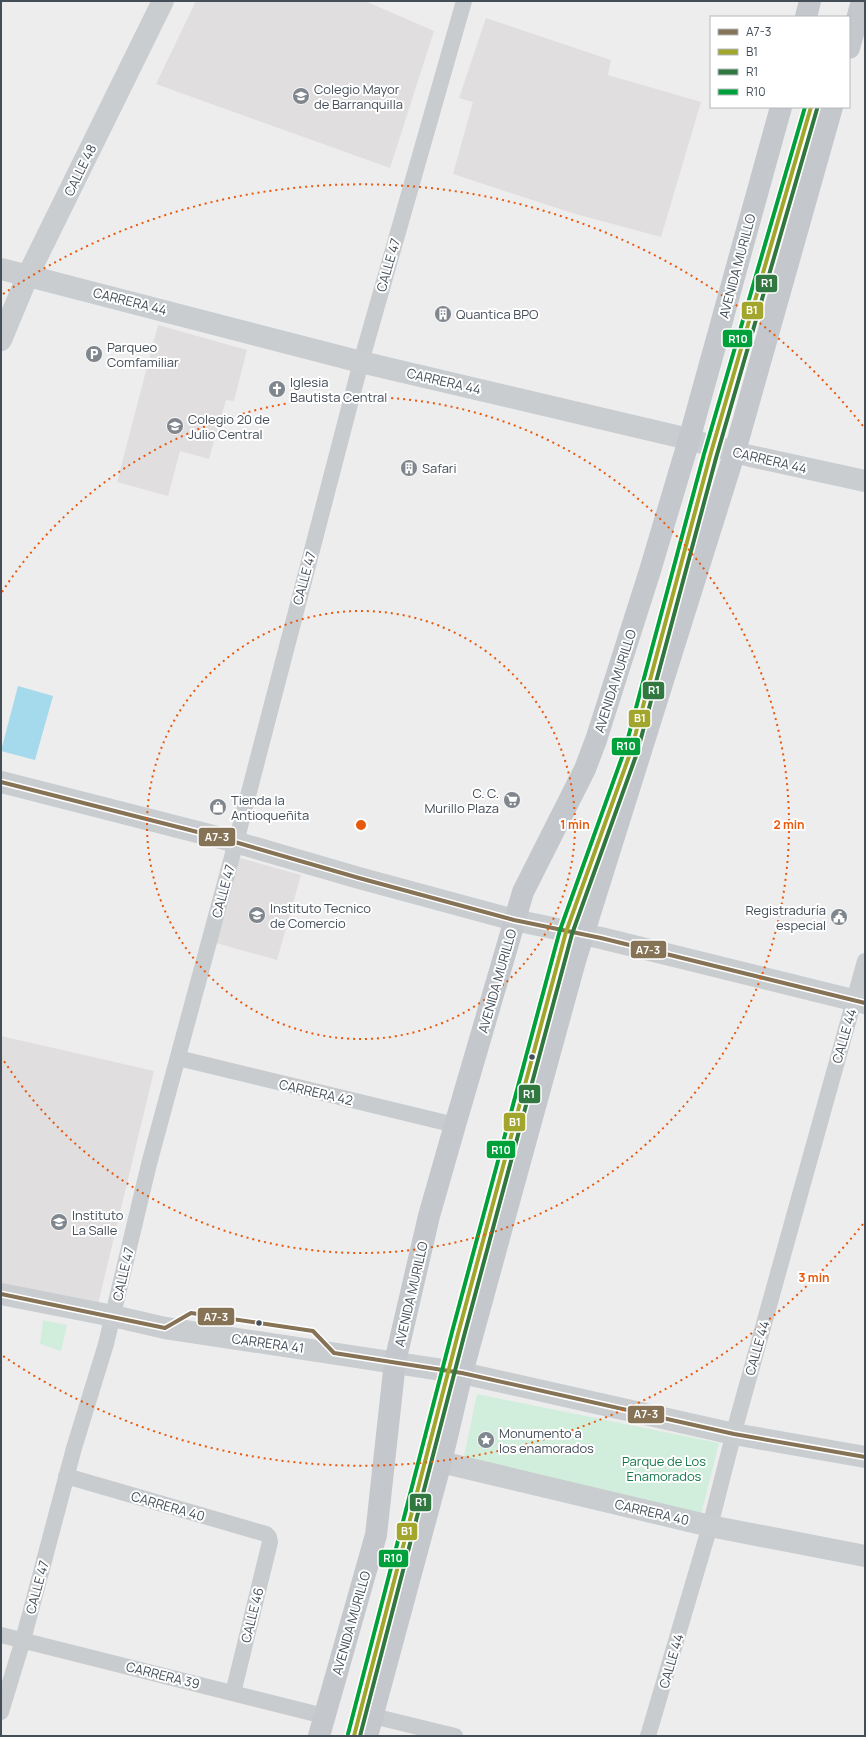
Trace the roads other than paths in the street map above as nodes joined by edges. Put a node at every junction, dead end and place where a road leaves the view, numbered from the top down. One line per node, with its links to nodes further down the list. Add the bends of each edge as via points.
1 (163, 1): 10 (street, CALLE 48)
2 (464, 1): 12 (street, CALLE 47)
3 (810, 1): 5 (main road)
4 (862, 1): 6 (main road)
5 (806, 16)
6 (850, 44)
7 (781, 108): 13 (main road, AVENIDA MURILLO)
8 (832, 108): 14 (main road)
9 (1, 269): 10 (street, CARRERA 44)
10 (28, 275): 11 (street, CALLE 48); 12 (street, CARRERA 44)
11 (1, 340)
12 (361, 362): 13 (street, CARRERA 44); 17 (street, CALLE 47)
13 (689, 440): 14 (street, CARRERA 44); 18 (main road, AVENIDA MURILLO, via 596,740 585,769 523,892)
14 (735, 452): 15 (street, CARRERA 44); 19 (main road)
15 (865, 481)
16 (1, 782): 17 (street)
17 (236, 842): 18 (street); 22 (street, CALLE 47)
18 (514, 920): 19 (street); 23 (main road, AVENIDA MURILLO)
19 (584, 935): 21 (street); 27 (main road)
20 (865, 961): 21 (street, CALLE 44)
21 (860, 1002): 28 (street, CALLE 44)
22 (178, 1058): 23 (street, CARRERA 42); 25 (street, CALLE 47, via 149,1164)
23 (455, 1125): 26 (main road, AVENIDA MURILLO, via 429,1216)
24 (1, 1294): 25 (street, CARRERA 41)
25 (113, 1316): 26 (street, CARRERA 41, via 165,1328); 31 (street, CALLE 47)
26 (395, 1362): 27 (street, CARRERA 41); 39 (main road, AVENIDA MURILLO, via 376,1535)
27 (462, 1373): 28 (street, CARRERA 41); 30 (main road)
28 (734, 1434): 29 (street, CARRERA 41); 32 (street, CALLE 44)
29 (865, 1457)
30 (441, 1462): 32 (street, CARRERA 40); 40 (main road)
31 (66, 1476): 33 (street, CARRERA 40, via 266,1534); 36 (street, CALLE 47)
32 (710, 1526): 34 (street, CARRERA 40); 42 (street, CALLE 44)
33 (269, 1537): 37 (street, CALLE 46, via 270,1542)
34 (865, 1556)
35 (1, 1634): 36 (street, CARRERA 39)
36 (23, 1640): 37 (street, CARRERA 39); 38 (street, CALLE 47)
37 (233, 1693): 39 (street, CARRERA 39)
38 (1, 1712)
39 (322, 1726)
40 (370, 1726): 41 (street)
41 (455, 1736)
42 (648, 1736)

